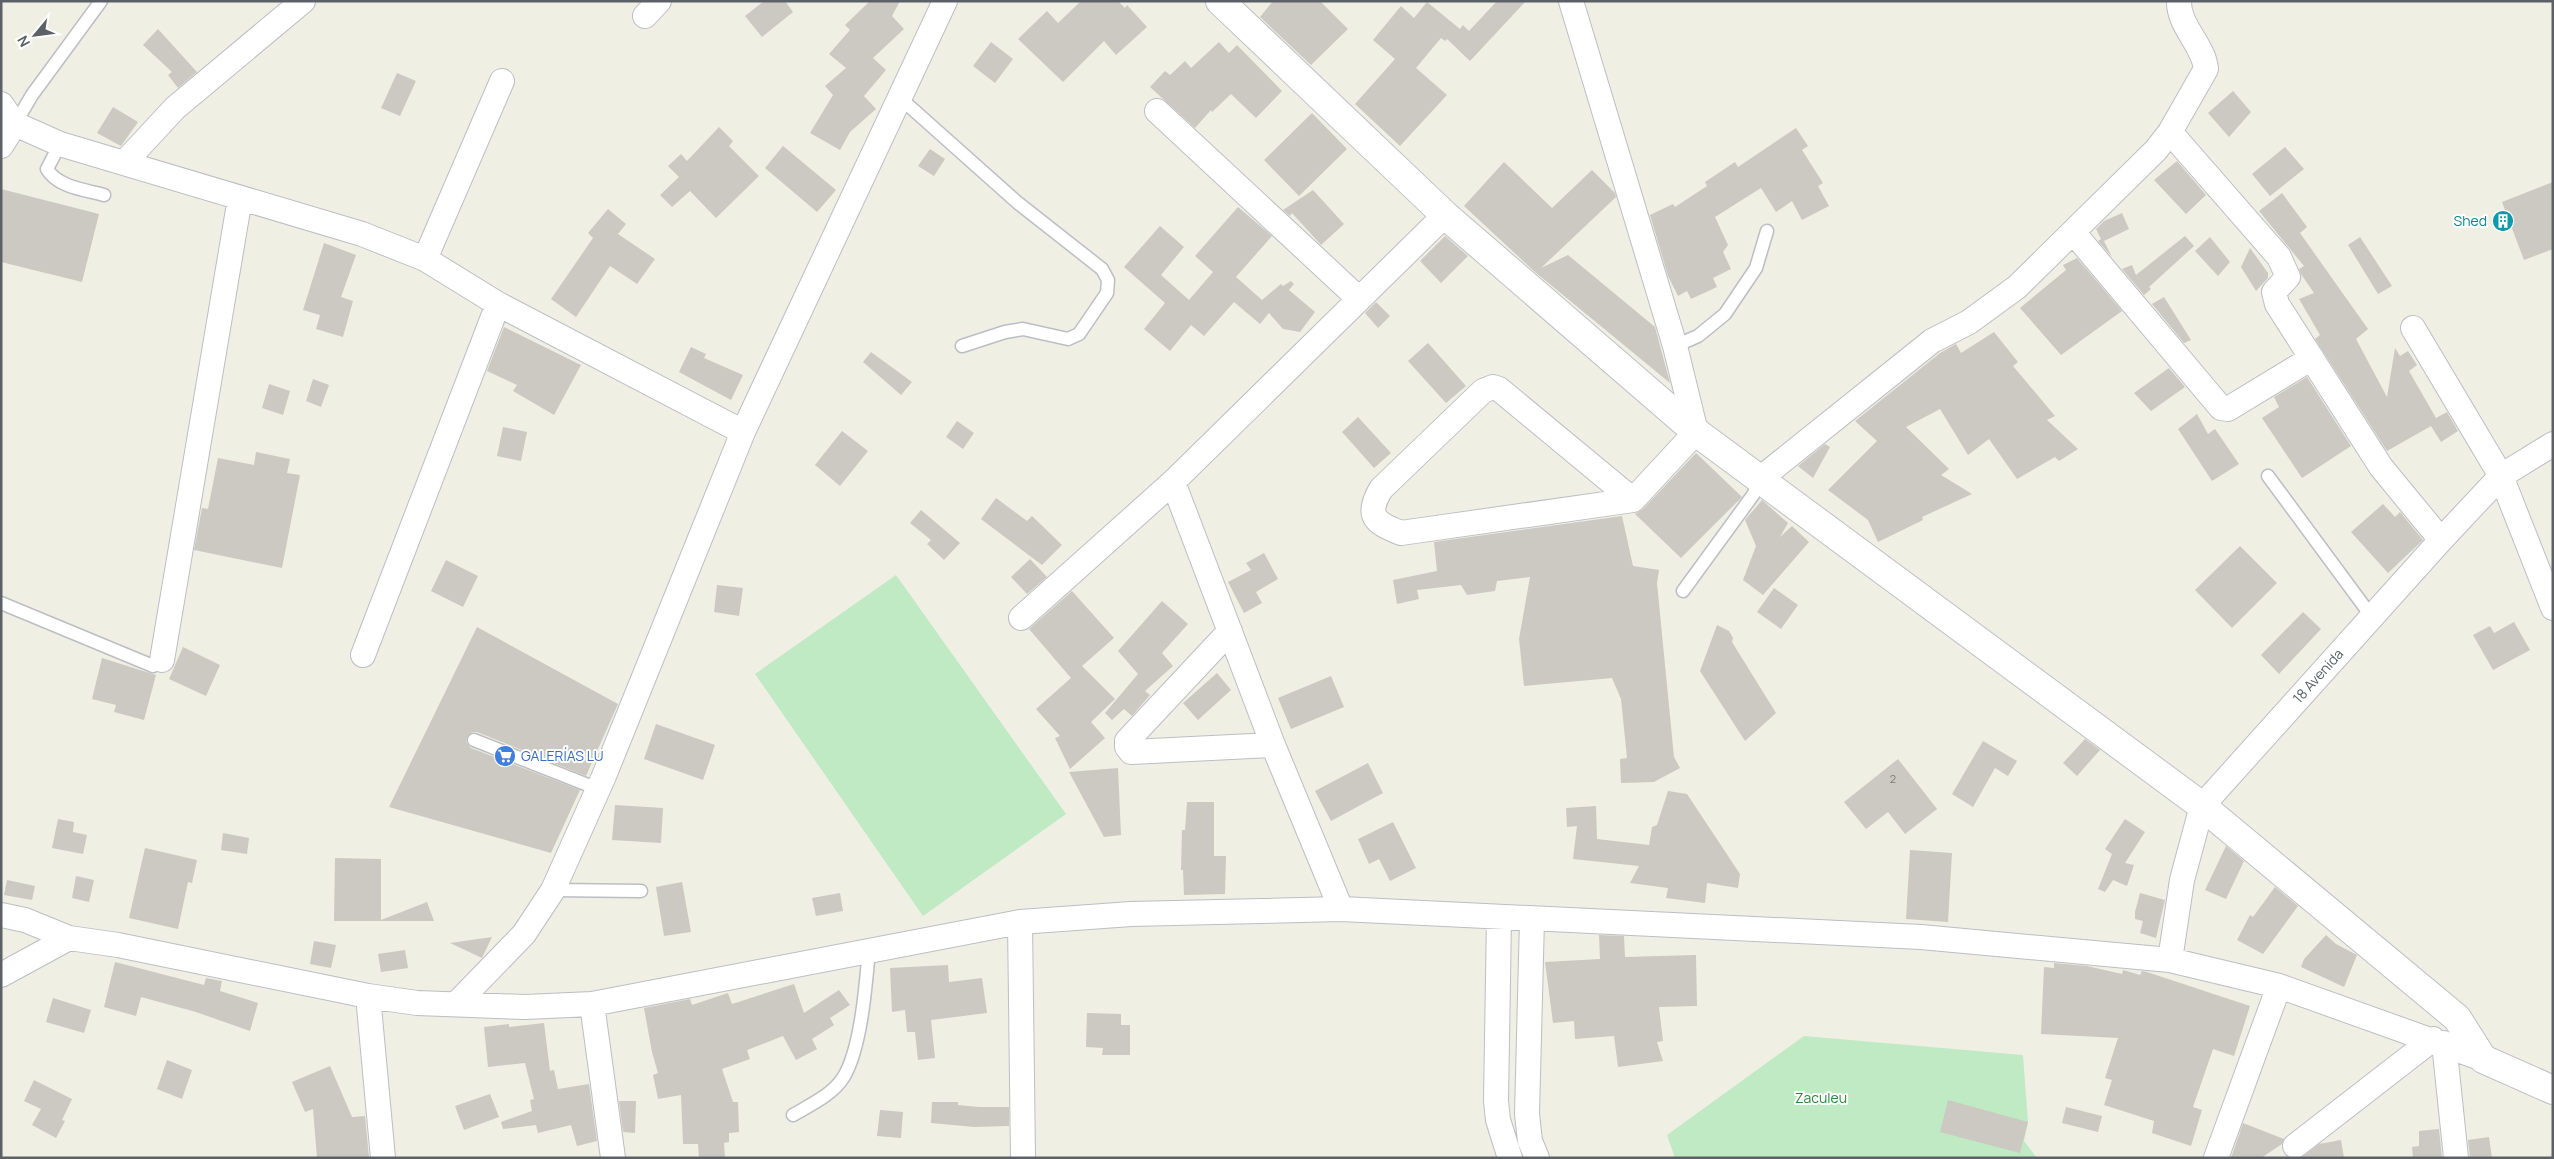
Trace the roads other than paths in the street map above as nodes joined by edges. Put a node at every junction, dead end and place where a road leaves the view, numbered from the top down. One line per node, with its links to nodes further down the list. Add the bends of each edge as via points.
1 (101, 1): 11 (lane, via 32,95)
2 (303, 1): 15 (street, via 175,108)
3 (945, 1): 8 (street)
4 (1220, 1): 18 (street)
5 (1571, 1): 26 (street)
6 (2179, 1): 12 (street, via 2182,17 2204,58 2206,69)
7 (502, 81): 21 (street)
8 (899, 97): 25 (lane, via 1018,203 1102,269 1108,280 1107,293 1079,334 1068,339 1023,329); 28 (street)
9 (1, 104): 11 (street)
10 (1157, 111): 22 (street)
11 (15, 124): 13 (street); 14 (street)
12 (2170, 132): 20 (street); 27 (street, via 2279,257 2288,277 2274,292 2274,298)
13 (60, 144): 15 (street); 16 (lane, via 47,169 51,176 60,182)
14 (1, 146)
15 (124, 163): 17 (street)
16 (104, 195)
17 (240, 198): 21 (street, via 362,234); 44 (street)
18 (1445, 215): 22 (street); 29 (street)
19 (1767, 231): 26 (lane, via 1756,268 1725,314 1698,336)
20 (2073, 232): 27 (street, via 2221,408 2228,409); 33 (street, via 2017,287 1969,322 1932,341)
21 (425, 259): 23 (street)
22 (1358, 298): 34 (street)
23 (498, 304): 28 (street); 43 (street)
24 (2413, 328): 32 (street)
25 (962, 346)
26 (1675, 346): 29 (street)
27 (2312, 358): 36 (street, via 2381,467)
28 (743, 432): 47 (street)
29 (1696, 432): 33 (street); 35 (street)
30 (2553, 444): 32 (street, 18 Avenida)
31 (2268, 476): 40 (lane)
32 (2501, 476): 36 (street, 18 Avenida); 39 (street)
33 (1762, 478): 37 (lane); 48 (street)
34 (1172, 482): 41 (street); 42 (street)
35 (1633, 500): 35 (street, via 1401,533 1381,526 1372,512 1372,503 1381,489 1483,391 1493,387)
36 (2441, 540): 40 (street, 18 Avenida)
37 (1683, 591)
38 (1, 603): 44 (lane, via 153,666)
39 (2553, 608)
40 (2372, 617): 48 (street, 18 Avenida)
41 (1021, 618)
42 (1230, 631): 46 (street); 46 (street, via 1157,707 1127,742 1127,747 1131,752)
43 (363, 655)
44 (162, 660)
45 (474, 740): 47 (lane)
46 (1273, 745): 51 (street)
47 (598, 789): 49 (street)
48 (2202, 806): 58 (street, 18 Avenida, via 2182,880); 65 (street, via 2457,1018)
49 (553, 890): 50 (lane); 62 (street, via 524,934)
50 (642, 891)
51 (1341, 909): 53 (street); 55 (street, via 1131,914)
52 (1, 915): 56 (street, via 25,920)
53 (1499, 917): 54 (street); 72 (street, via 1496,1101 1498,1120)
54 (1532, 919): 58 (street, via 1921,937); 73 (street, via 1527,1114 1530,1141)
55 (1020, 922): 57 (street); 71 (street)
56 (69, 938): 59 (street); 61 (street)
57 (869, 949): 63 (street); 67 (lane, via 855,1048 843,1078 827,1094)
58 (2170, 960): 60 (street)
59 (1, 975)
60 (2279, 986): 64 (street); 74 (street)
61 (368, 996): 62 (street, via 417,1003); 69 (street)
62 (457, 1003): 63 (street)
63 (592, 1004): 70 (street)
64 (2439, 1041): 65 (street); 68 (street); 75 (street)
65 (2484, 1059): 66 (street)
66 (2553, 1090)
67 (794, 1115)
68 (2295, 1146)
69 (383, 1158)
70 (613, 1158)
71 (1024, 1158)
72 (1510, 1158)
73 (1537, 1158)
74 (2216, 1158)
75 (2456, 1158)

